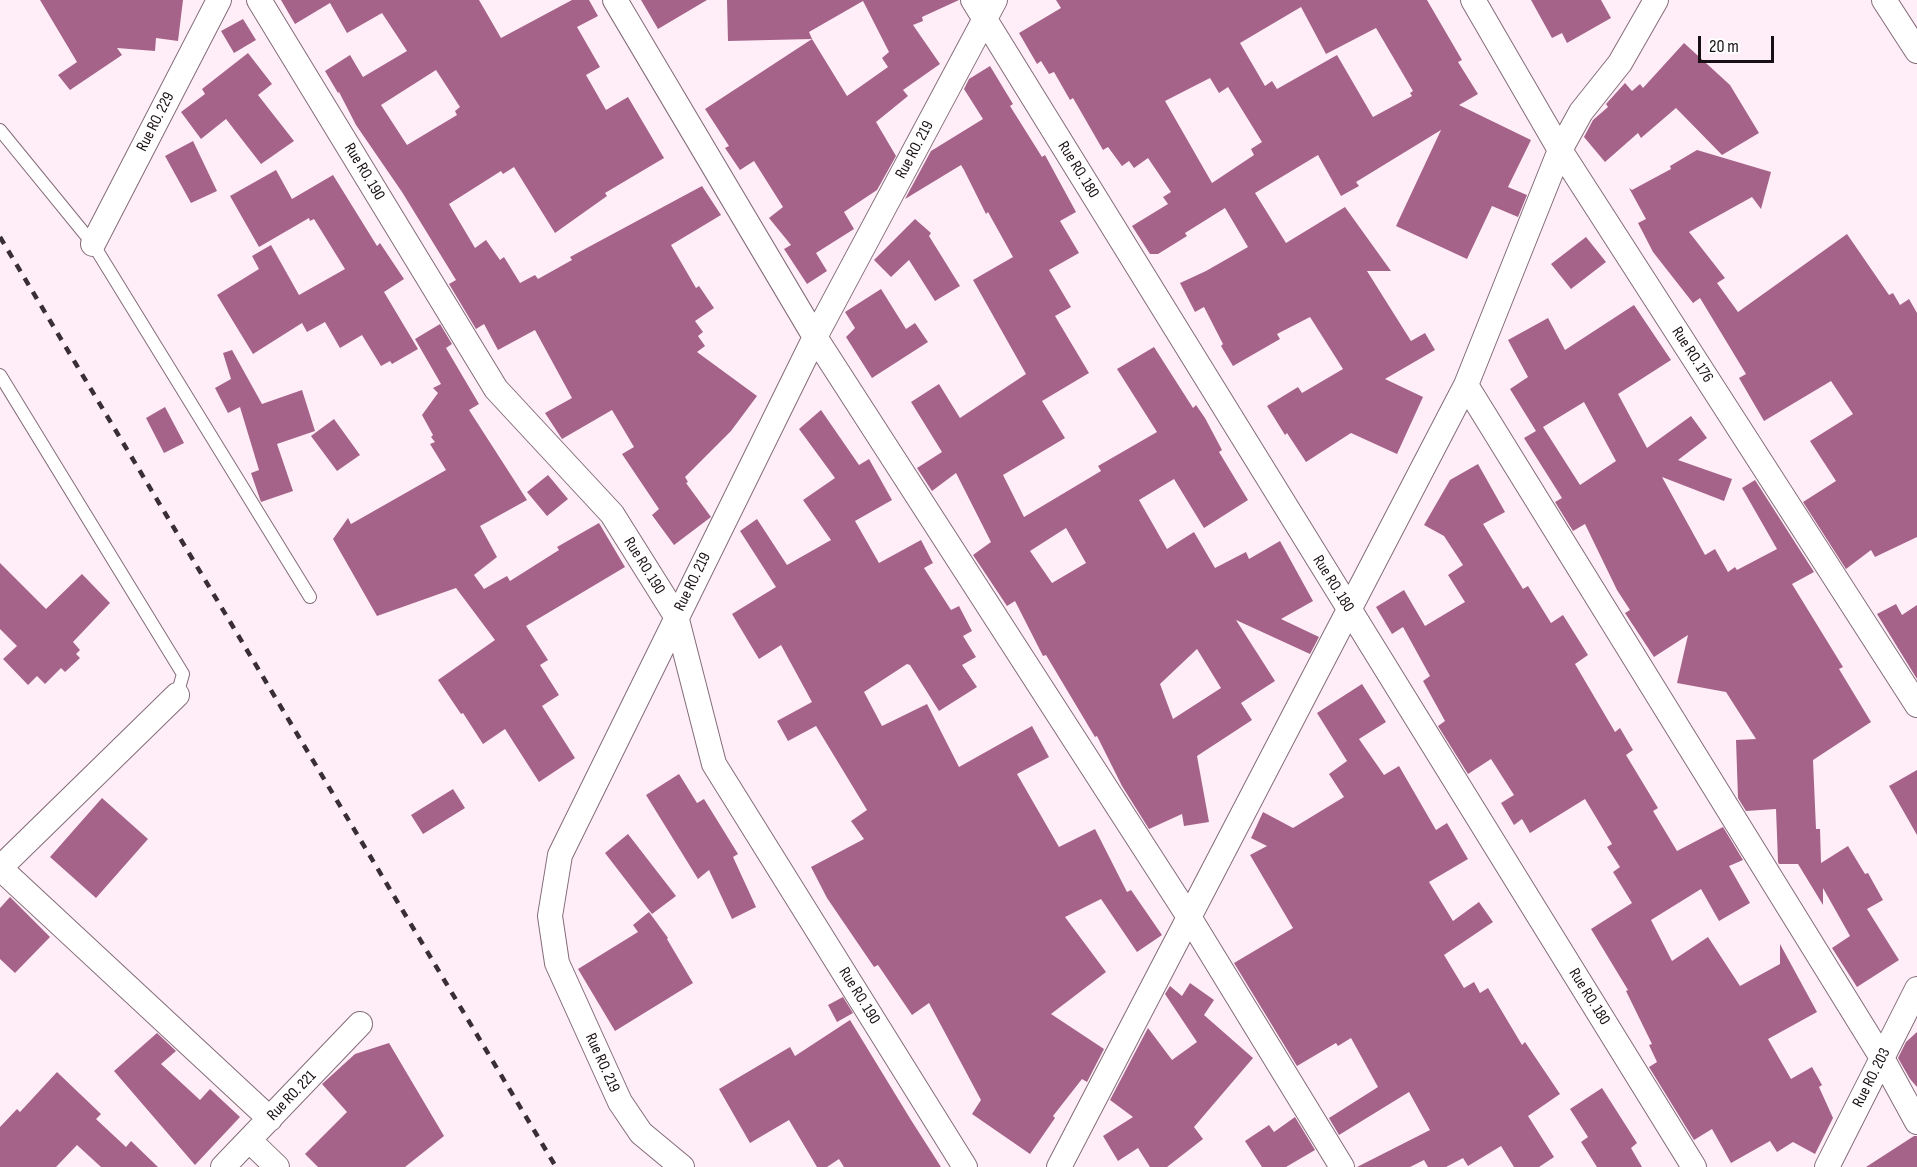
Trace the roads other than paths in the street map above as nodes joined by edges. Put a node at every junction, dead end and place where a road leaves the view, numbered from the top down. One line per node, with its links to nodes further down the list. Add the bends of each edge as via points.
1 (219, 0): 11 (street, Rue RO. 229)
2 (259, 0): 17 (street, Rue RO. 190, via 496,390 612,514)
3 (615, 0): 12 (street)
4 (1473, 0): 10 (street, Rue RO. 176)
5 (1656, 0): 10 (street, via 1620,63 1581,112)
6 (1884, 0): 8 (street)
7 (984, 7): 12 (street, Rue RO. 219); 16 (street, Rue RO. 180)
8 (1917, 51)
9 (0, 130): 11 (lane)
10 (1560, 150): 14 (street); 19 (street, Rue RO. 176)
11 (93, 244): 15 (lane)
12 (815, 337): 17 (street, Rue RO. 219); 21 (street)
13 (0, 375): 18 (lane, via 183,674)
14 (1466, 385): 16 (street); 24 (street)
15 (310, 597)
16 (1349, 609): 21 (street); 34 (street, Rue RO. 180)
17 (676, 616): 30 (street, Rue RO. 219, via 560,855 550,916 558,963 620,1102 641,1133); 31 (street, Rue RO. 190, via 714,764)
18 (177, 695): 20 (street)
19 (1917, 705)
20 (0, 868): 25 (street)
21 (1189, 917): 32 (street); 33 (street)
22 (1917, 989): 24 (street, Rue RO. 203)
23 (360, 1024): 25 (street, Rue RO. 221)
24 (1882, 1058): 26 (street); 35 (street, Rue RO. 203)
25 (270, 1119): 27 (street, Rue RO. 221)
26 (1917, 1122)
27 (249, 1140): 28 (street, Rue RO. 221); 29 (street)
28 (223, 1167)
29 (277, 1167)
30 (682, 1167)
31 (965, 1167)
32 (1059, 1167)
33 (1342, 1167)
34 (1694, 1167)
35 (1827, 1167)

